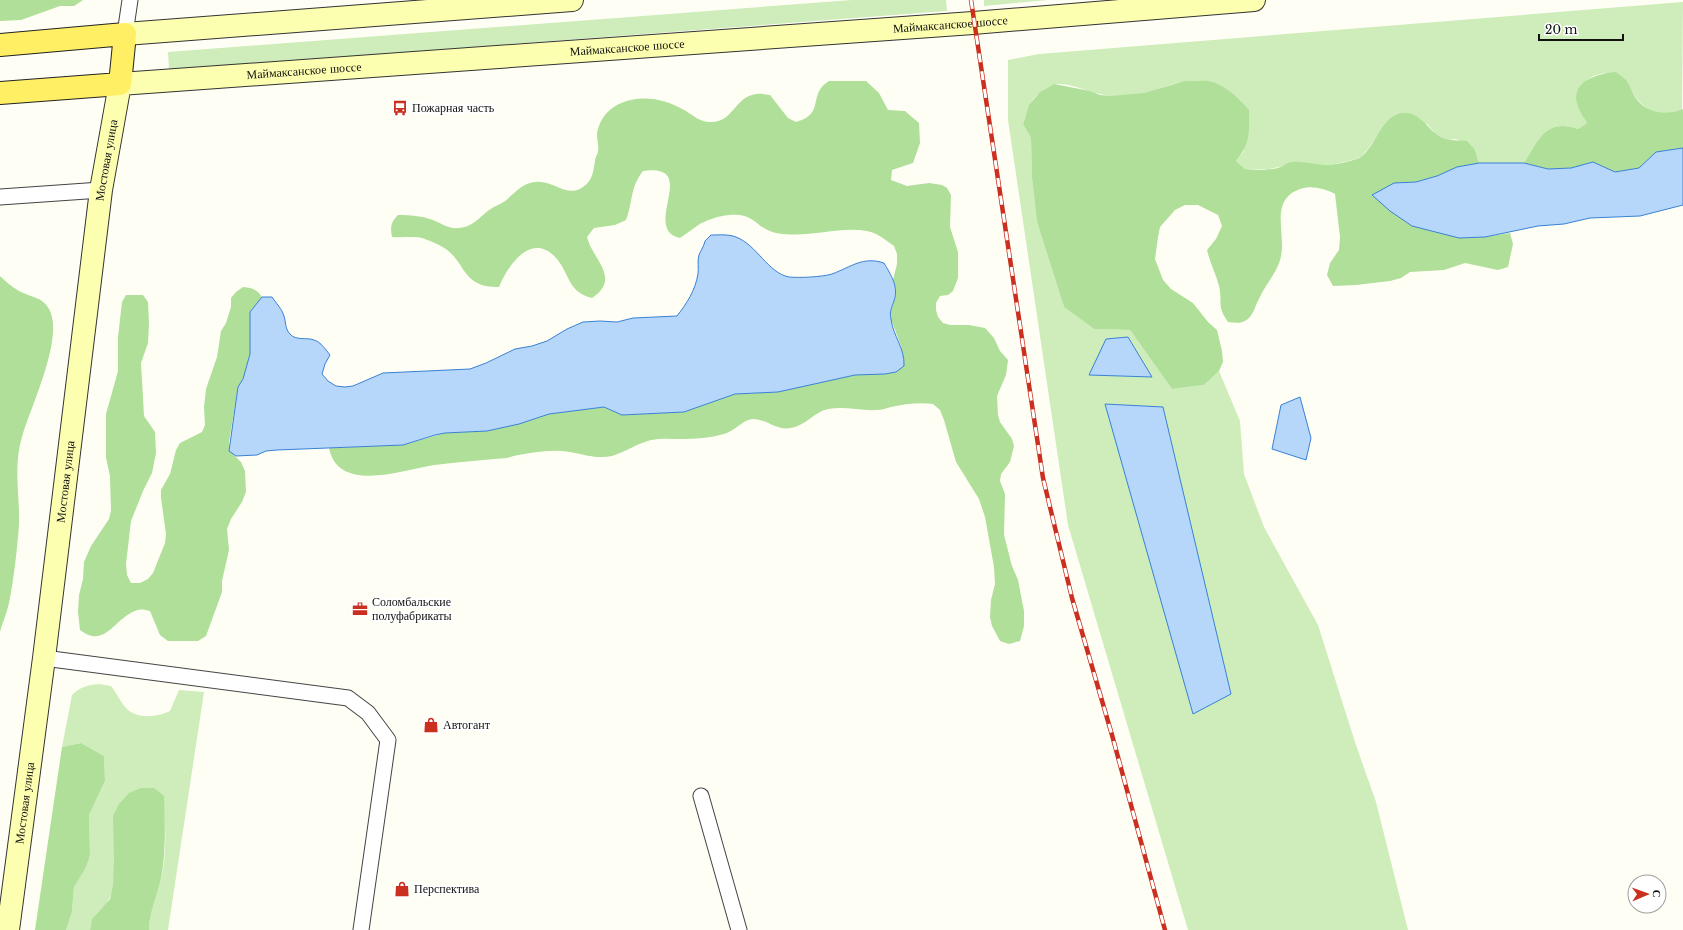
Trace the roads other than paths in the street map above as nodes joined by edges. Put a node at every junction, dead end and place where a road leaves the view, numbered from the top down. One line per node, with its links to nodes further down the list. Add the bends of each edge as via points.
1 (130, 0): 5 (lane)
2 (572, 0): 5 (main road)
3 (1254, 0): 4 (main road, Маймаксанское шоссе)
4 (1170, 3): 7 (main road, Маймаксанское шоссе, via 966,24)
5 (125, 34): 6 (main road); 7 (main road, Мостовая улица)
6 (0, 45)
7 (120, 84): 8 (main road, Маймаксанское шоссе); 9 (main road, Мостовая улица)
8 (0, 93)
9 (101, 190): 10 (lane); 11 (main road, Мостовая улица)
10 (0, 197)
11 (44, 658): 13 (main road, Мостовая улица); 14 (lane, via 348,698 368,713 388,740)
12 (701, 796): 15 (lane)
13 (8, 930)
14 (361, 930)
15 (739, 930)

